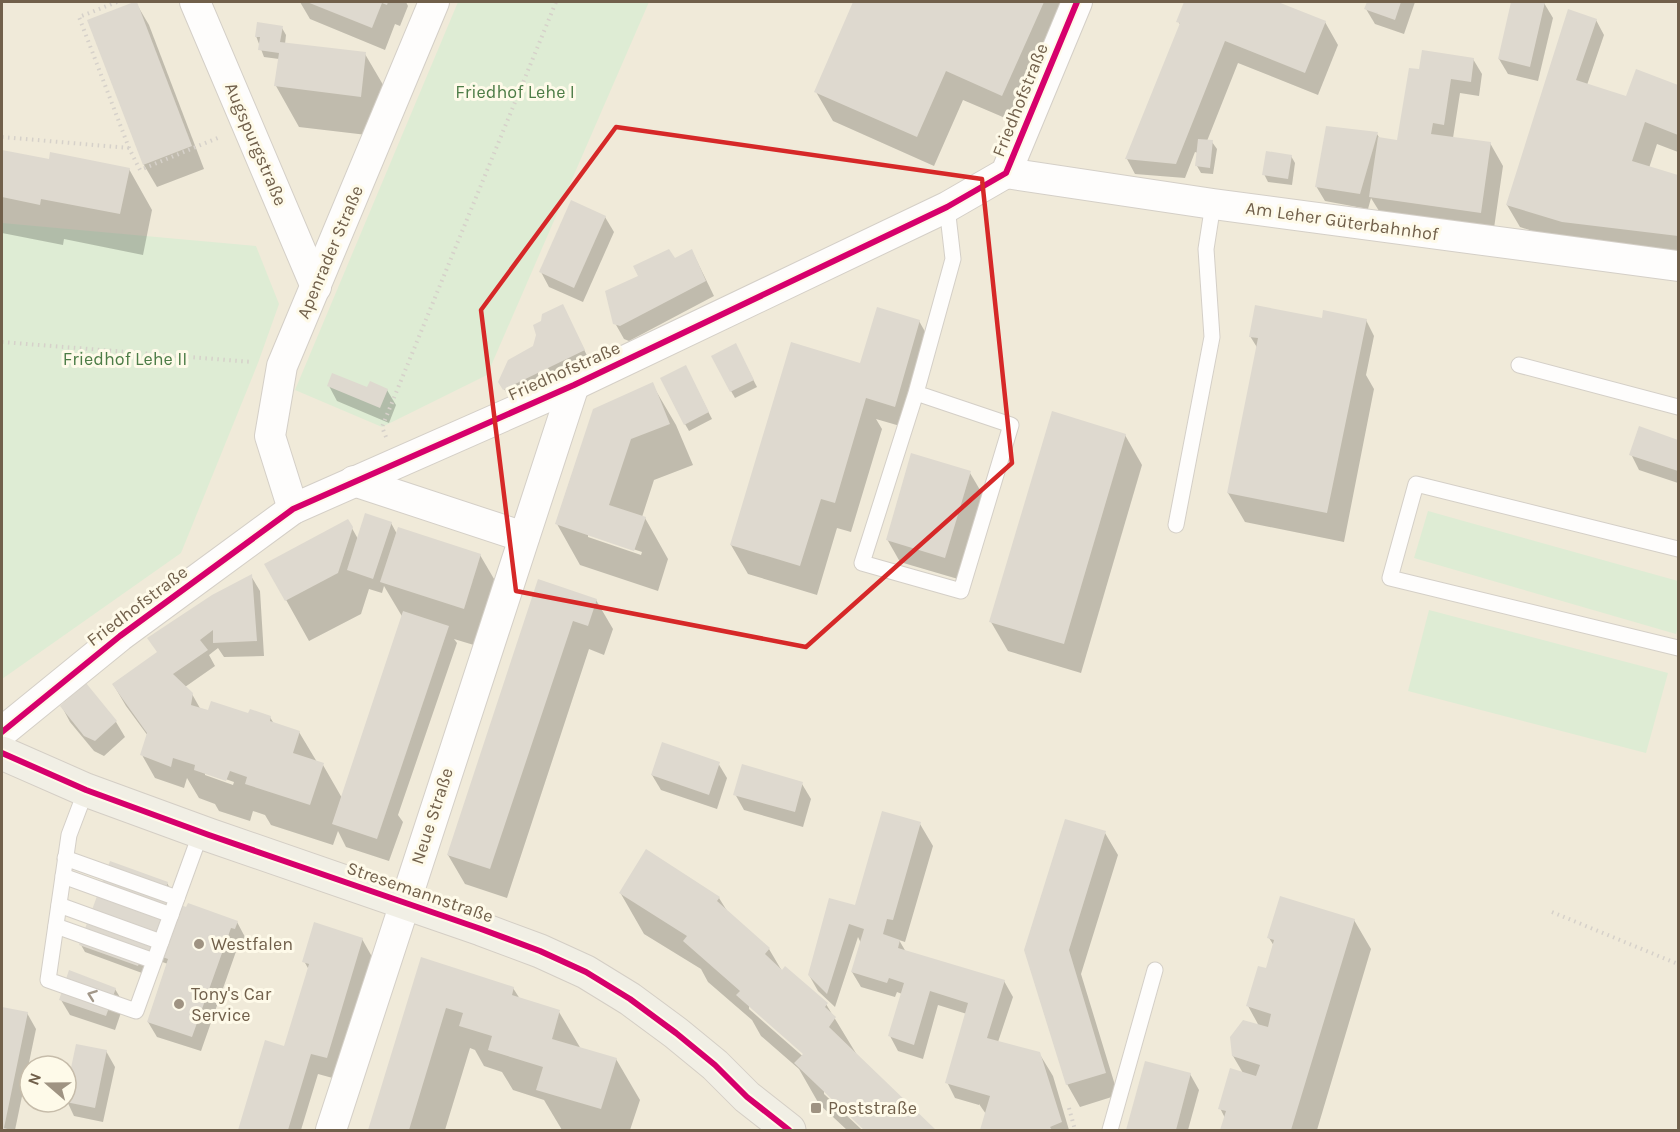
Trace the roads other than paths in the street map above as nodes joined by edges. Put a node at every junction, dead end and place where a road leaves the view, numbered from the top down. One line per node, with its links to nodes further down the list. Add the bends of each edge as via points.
1 (195, 2): 8 (street, Augspurgstraße)
2 (434, 2): 8 (street, Apenrader Straße)
3 (1077, 2): 4 (street, Friedhofstraße)
4 (1006, 173): 5 (street, Am Leher Güterbahnhof); 6 (street, Friedhofstraße)
5 (1213, 204): 7 (street, Am Leher Güterbahnhof); 15 (lane, via 1206,249 1212,337)
6 (947, 207): 10 (street, Friedhofstraße); 11 (lane, via 953,259)
7 (1678, 266)
8 (316, 287): 14 (street, Apenrader Straße, via 282,366 270,436)
9 (1519, 365): 12 (lane)
10 (574, 385): 13 (street, Friedhofstraße); 16 (street, Neue Straße)
11 (916, 393): 11 (lane, via 862,563 961,591 1011,426)
12 (1678, 408)
13 (354, 481): 14 (street, Friedhofstraße); 16 (street)
14 (293, 509): 19 (street, Friedhofstraße, via 120,636)
15 (1176, 525)
16 (524, 537): 26 (street, Neue Straße)
17 (1678, 549): 18 (lane, via 1416,484 1390,578)
18 (1678, 648)
19 (2, 732)
20 (2, 753): 21 (main road, Stresemannstraße)
21 (86, 790): 22 (main road, Stresemannstraße); 23 (lane)
22 (201, 832): 25 (lane); 26 (main road, Stresemannstraße)
23 (65, 858): 24 (lane); 25 (lane)
24 (63, 876): 27 (lane); 28 (lane)
25 (177, 898): 28 (lane)
26 (404, 902): 33 (main road, Stresemannstraße, via 540,951 586,972 676,1033); 34 (street, Neue Straße)
27 (59, 905): 29 (lane); 30 (lane)
28 (171, 915): 30 (lane)
29 (56, 926): 31 (lane); 31 (lane, one-way to 29, via 136,1011 48,980)
30 (161, 942): 31 (lane)
31 (154, 961)
32 (1155, 970): 37 (lane)
33 (747, 1097): 35 (main road, Stresemannstraße); 36 (main road, Stresemannstraße)
34 (331, 1131)
35 (759, 1131)
36 (789, 1131)
37 (1110, 1131)

